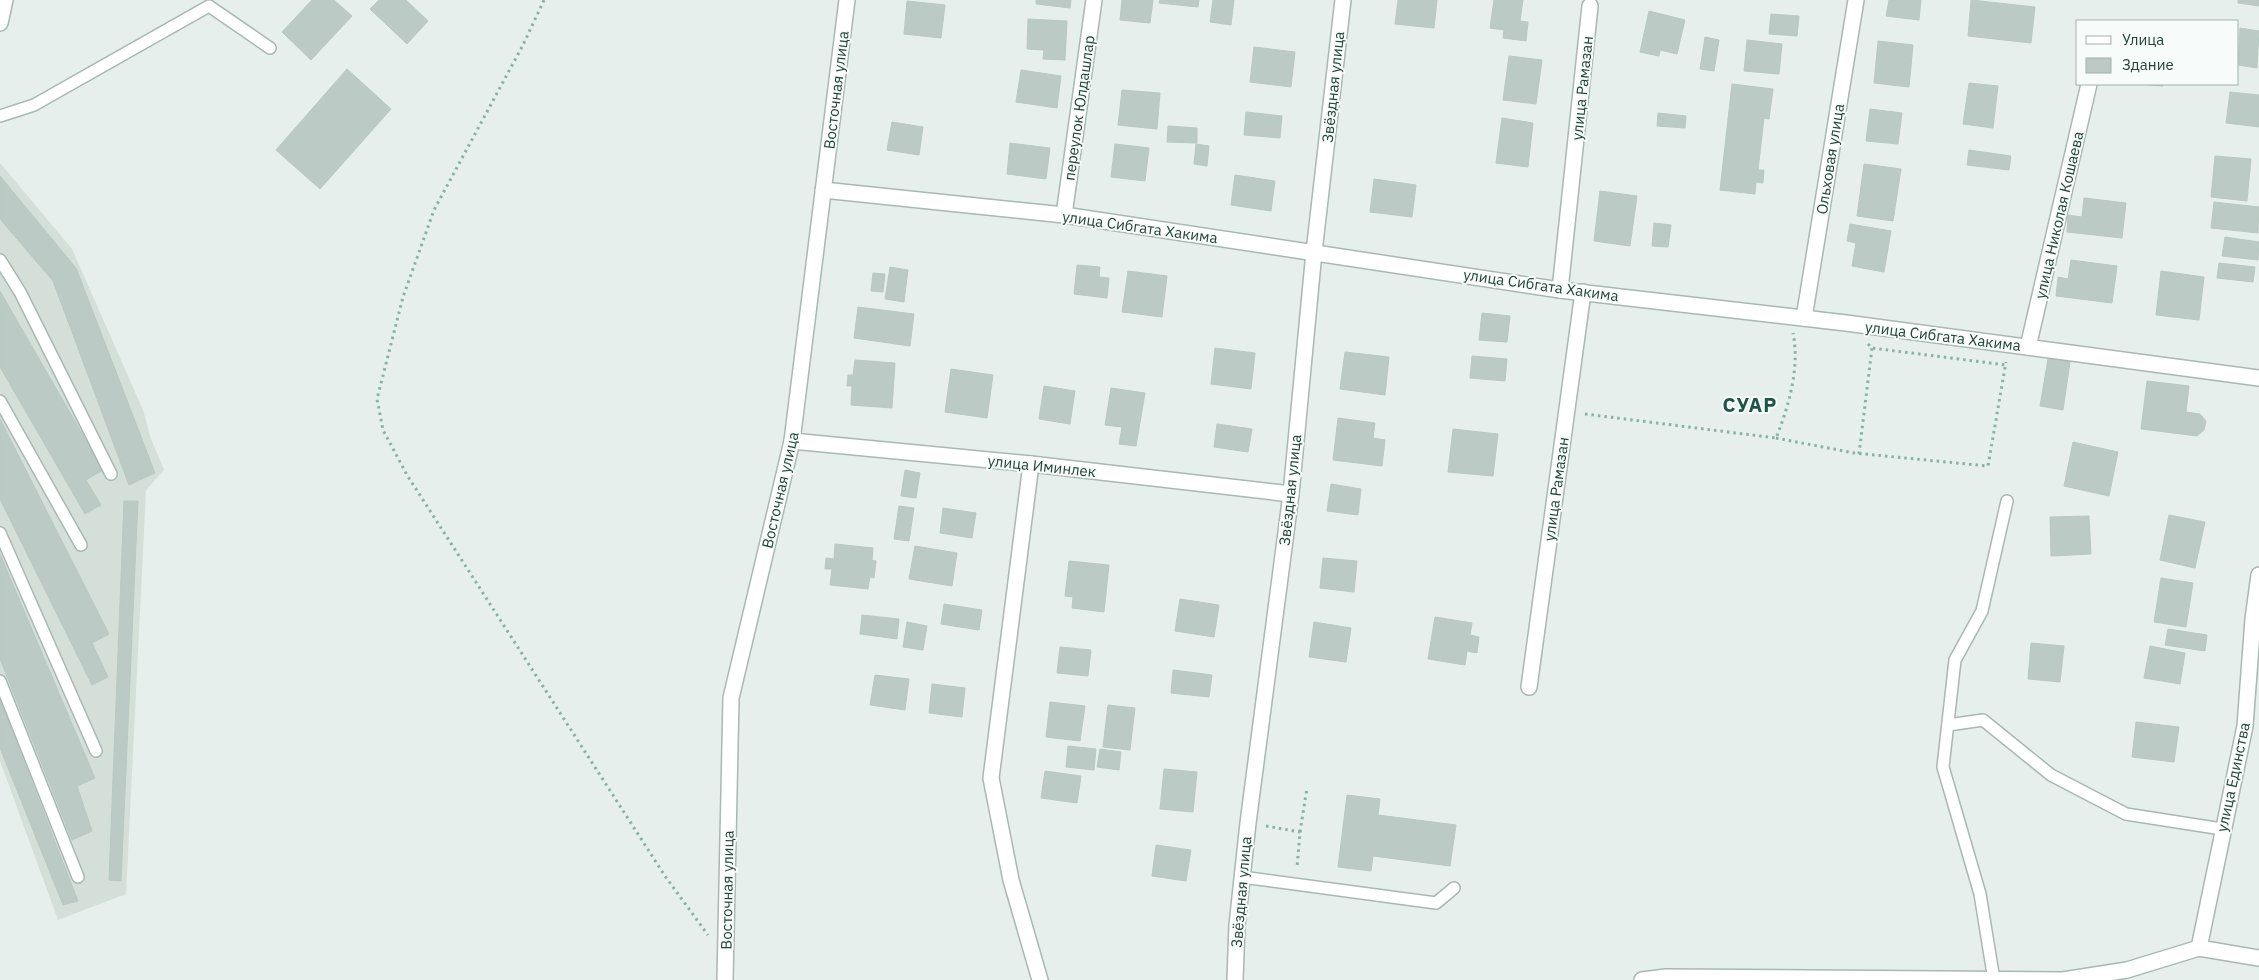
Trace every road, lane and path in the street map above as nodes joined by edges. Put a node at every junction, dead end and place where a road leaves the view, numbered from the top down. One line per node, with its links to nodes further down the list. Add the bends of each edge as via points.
1 (5, 0): 8 (street)
2 (544, 0): 49 (path, via 434,210 404,296 377,399 383,430 407,475 664,876)
3 (847, 0): 12 (street, Восточная улица)
4 (1094, 0): 13 (street, переулок Юлдашлар)
5 (1342, 0): 14 (street, Звёздная улица)
6 (1856, 0): 18 (street, Ольховая улица)
7 (1590, 6): 16 (street, улица Рамазан)
8 (0, 23)
9 (270, 48): 11 (lane, via 209,6 34,105)
10 (2090, 85): 20 (street, улица Николая Кошаева)
11 (0, 116)
12 (823, 190): 13 (street, улица Сибгата Хакима); 26 (street, Восточная улица)
13 (1064, 215): 14 (street, улица Сибгата Хакима)
14 (1314, 252): 16 (street, улица Сибгата Хакима); 30 (street, Звёздная улица)
15 (0, 260): 29 (lane, via 20,292)
16 (1560, 290): 17 (street, улица Сибгата Хакима)
17 (1583, 292): 18 (street, улица Сибгата Хакима); 24 (street, улица Рамазан)
18 (1797, 317): 19 (street, улица Сибгата Хакима); 25 (path, via 1788,409)
19 (2009, 344): 20 (street, улица Сибгата Хакима); 27 (path, via 1988,466)
20 (2028, 347): 22 (street, улица Сибгата Хакима)
21 (1872, 348): 27 (path)
22 (2259, 378)
23 (0, 401): 33 (lane)
24 (1567, 411): 25 (path); 36 (street, улица Рамазан)
25 (1776, 438): 27 (path)
26 (792, 441): 28 (street, улица Иминлек); 49 (street, Восточная улица, via 731,698)
27 (1859, 454)
28 (1031, 464): 30 (street, улица Иминлек); 53 (street, via 991,778 1011,880)
29 (111, 474)
30 (1291, 494): 41 (street, Звёздная улица)
31 (2007, 501): 37 (lane, via 1982,611 1955,660)
32 (0, 533): 39 (lane)
33 (80, 545)
34 (2259, 576): 38 (street, улица Единства, via 2253,619)
35 (0, 681): 44 (lane)
36 (1529, 687)
37 (1948, 725): 42 (lane, via 1983,720 2051,774 2126,814); 56 (lane, via 1943,767 1980,894)
38 (2252, 727): 42 (street, улица Единства)
39 (96, 751)
40 (1308, 788): 43 (path)
41 (1248, 823): 43 (path); 45 (street, Звёздная улица)
42 (2222, 829): 48 (street, улица Единства)
43 (1300, 832): 46 (path)
44 (78, 877)
45 (1242, 877): 46 (lane); 54 (street, Звёздная улица)
46 (1295, 884): 47 (lane, via 1436,903)
47 (1454, 888)
48 (2199, 948): 50 (street); 51 (street)
49 (725, 954): 52 (street, Восточная улица)
50 (2259, 958)
51 (2127, 975): 56 (street, via 2063,980)
52 (725, 980)
53 (1040, 980)
54 (1235, 980)
55 (1642, 980): 56 (street, via 1666,977)
56 (1994, 980)

